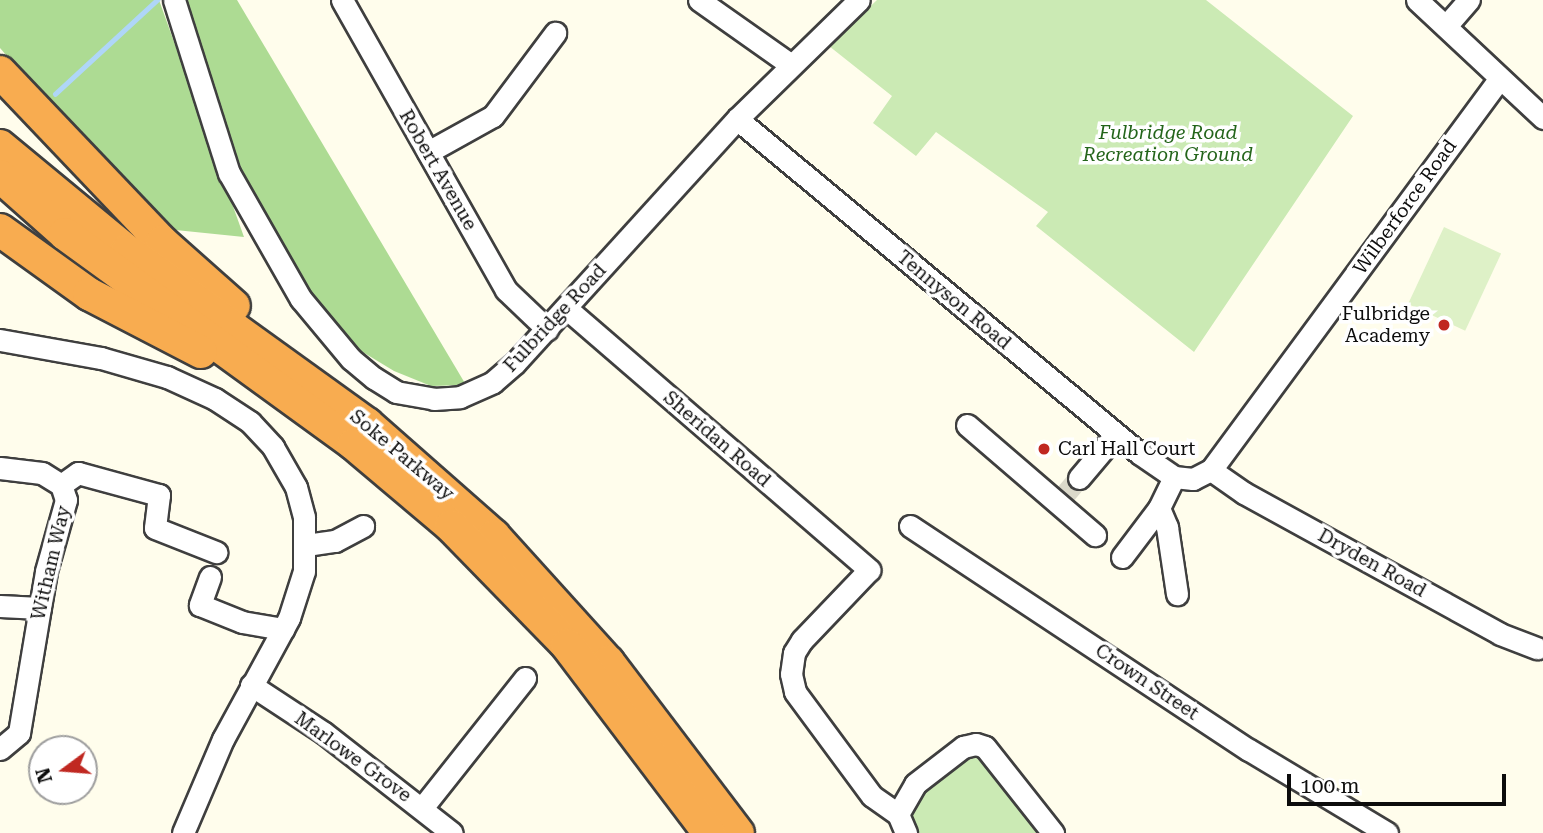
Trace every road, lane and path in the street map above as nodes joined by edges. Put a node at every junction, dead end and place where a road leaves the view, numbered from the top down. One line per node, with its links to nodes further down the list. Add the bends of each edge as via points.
1 (174, 0): 19 (street, Fulbridge Road, via 229,173 301,299 351,359 396,392 433,399 460,397 493,382)
2 (342, 0): 15 (street, Robert Avenue)
3 (699, 0): 9 (street)
4 (859, 0): 9 (street, Fulbridge Road)
5 (1417, 0): 7 (street)
6 (1469, 0): 7 (street)
7 (1446, 26): 11 (street)
8 (555, 33): 15 (street, via 493,116)
9 (791, 65): 13 (street, Fulbridge Road)
10 (0, 72): 22 (highway, via 162,242)
11 (1499, 79): 12 (street); 26 (street, Wilberforce Road)
12 (1543, 118)
13 (737, 119): 18 (street, Fulbridge Road); 24 (street, Tennyson Road)
14 (0, 146): 22 (highway, Soke Parkway, via 127,251)
15 (428, 152): 19 (street, Robert Avenue, via 506,290)
16 (0, 176): 21 (highway, Soke Parkway, via 65,234)
17 (0, 230): 21 (highway, via 89,294)
18 (566, 308): 19 (street, Fulbridge Road); 47 (street, Sheridan Road, via 869,570 802,640 794,653 791,674 795,692 872,796)
19 (547, 329)
20 (0, 340): 34 (street, via 101,358 167,377 250,422 274,447 296,488)
21 (295, 401): 51 (highway, Soke Parkway, via 451,526 567,645)
22 (367, 424): 52 (highway, Soke Parkway, via 494,536 608,662)
23 (967, 425): 33 (street, via 1061,500)
24 (1116, 434): 27 (street, Tennyson Road); 28 (street)
25 (0, 468): 29 (street, via 42,472)
26 (1211, 470): 27 (street, via 1193,479); 42 (street, Dryden Road, via 1244,493 1488,627)
27 (1174, 477): 30 (street)
28 (1079, 478)
29 (61, 485): 35 (street, Witham Way, via 78,473 159,495 155,528); 40 (street, Witham Way, via 66,500)
30 (1159, 508): 36 (street); 38 (street, via 1167,527)
31 (363, 526): 34 (street, via 335,541)
32 (911, 526): 48 (street, Crown Street)
33 (1095, 535)
34 (306, 545): 41 (street, via 304,571)
35 (216, 552)
36 (1122, 557)
37 (210, 577): 41 (street, via 200,605 242,622)
38 (1177, 594)
39 (0, 606): 40 (street)
40 (40, 608): 45 (street, Witham Way, via 19,733)
41 (282, 629): 44 (street)
42 (1541, 651)
43 (525, 678): 46 (street)
44 (251, 685): 46 (street, Marlowe Grove, via 324,733); 49 (street)
45 (0, 749)
46 (422, 808): 50 (street, Marlowe Grove)
47 (902, 823): 53 (street, via 915,784 963,747 976,744 985,747)
48 (1376, 830)
49 (183, 833)
50 (452, 833)
51 (709, 833)
52 (738, 833)
53 (1053, 833)

